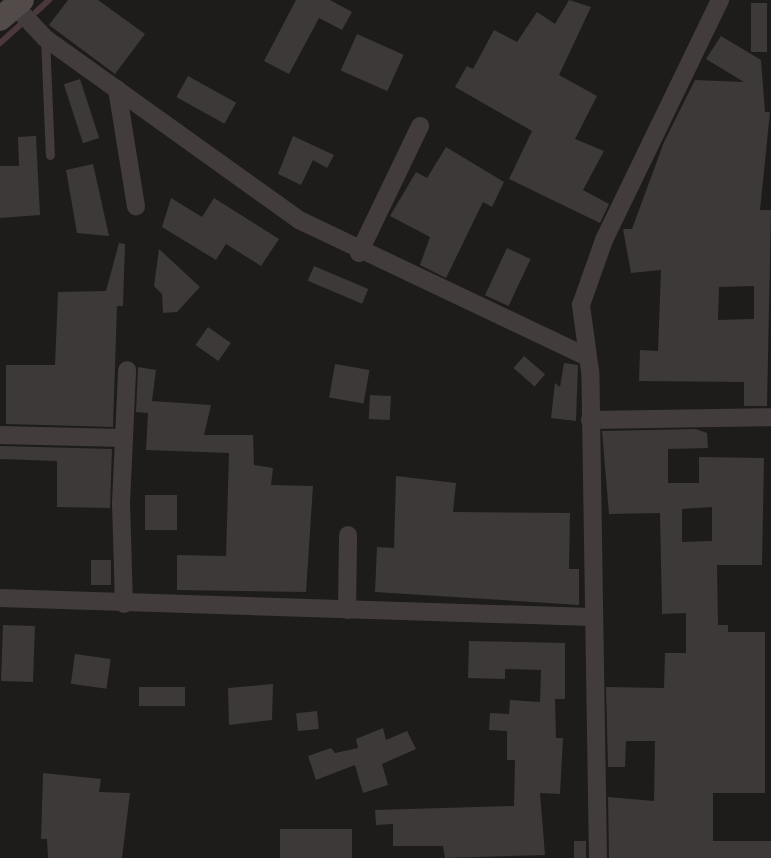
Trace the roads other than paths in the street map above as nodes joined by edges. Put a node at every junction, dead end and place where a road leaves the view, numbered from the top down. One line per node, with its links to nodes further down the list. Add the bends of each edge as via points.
1 (721, 0): 9 (street, via 584,287 581,323)
2 (13, 8): 3 (street)
3 (45, 38): 4 (street); 6 (lane)
4 (117, 89): 7 (street); 8 (street, via 300,220)
5 (420, 126): 8 (street)
6 (50, 155)
7 (136, 206)
8 (358, 253): 9 (street)
9 (587, 357): 12 (street)
10 (127, 370): 14 (street)
11 (771, 417): 12 (street)
12 (590, 420): 19 (street)
13 (0, 435): 14 (street)
14 (123, 438): 17 (street)
15 (348, 535): 18 (street)
16 (0, 598): 17 (street)
17 (123, 603): 18 (street)
18 (347, 610): 19 (street)
19 (591, 617): 20 (street)
20 (598, 858)

